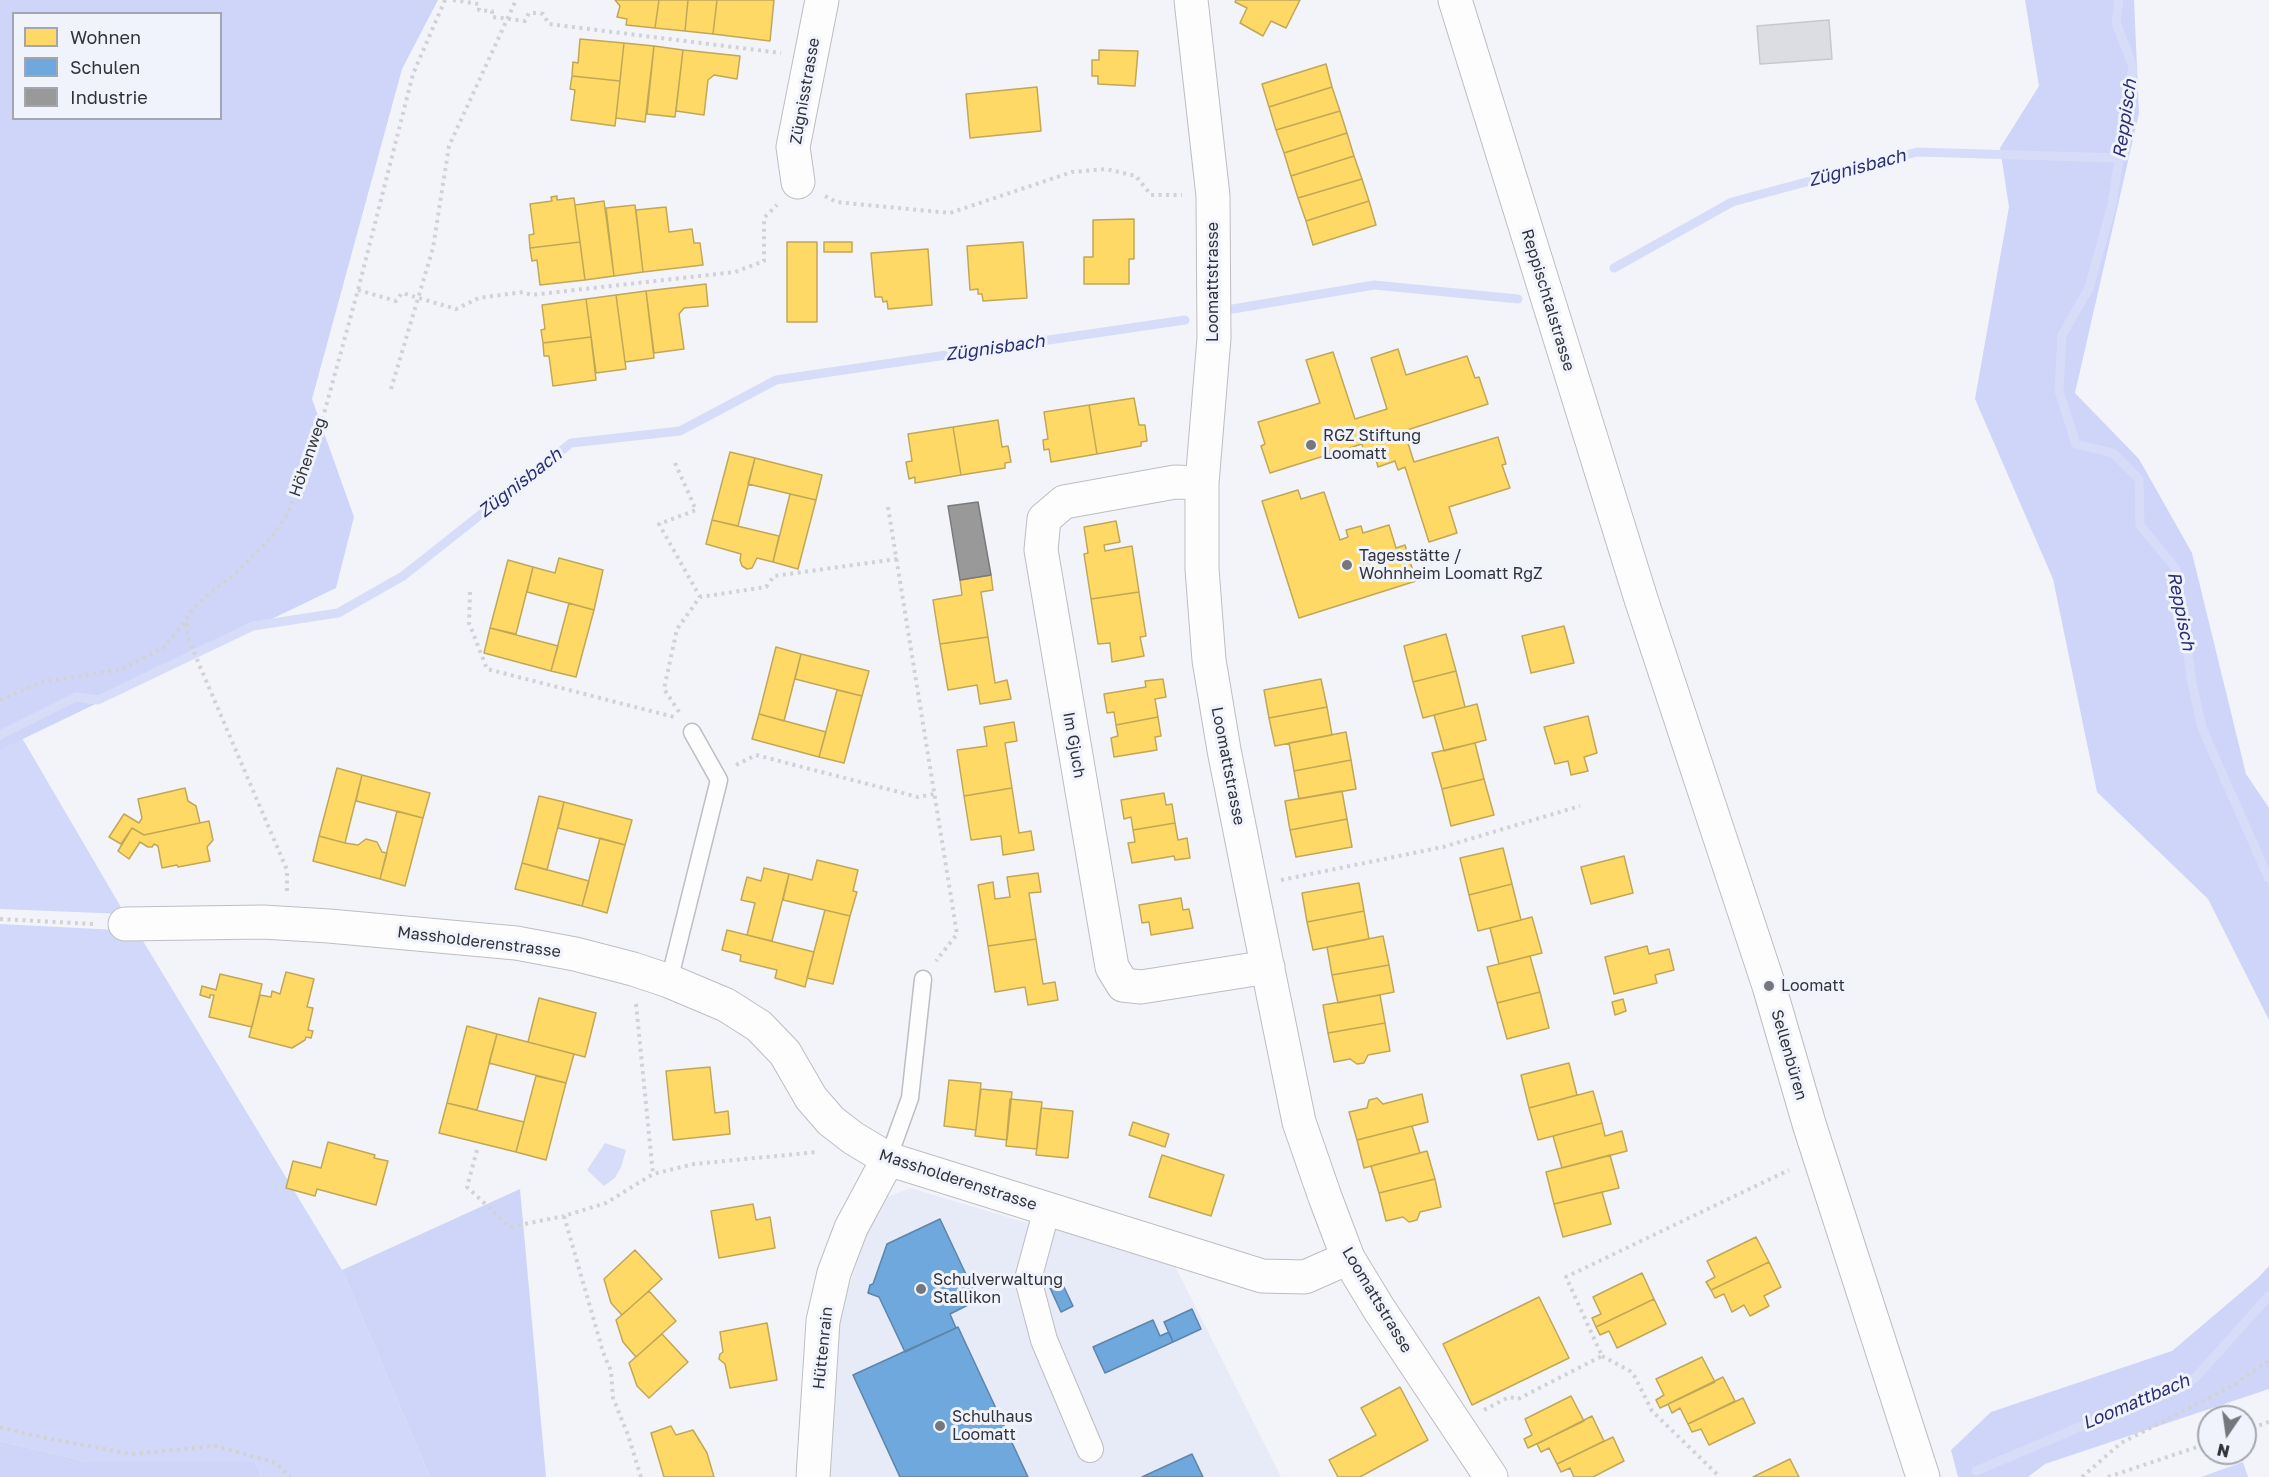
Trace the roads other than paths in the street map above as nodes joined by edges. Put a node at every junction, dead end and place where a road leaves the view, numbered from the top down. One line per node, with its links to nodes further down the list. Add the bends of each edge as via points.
1 (822, 0): 4 (street, Zügnisstrasse, via 793,147)
2 (1191, 0): 5 (street, Loomattstrasse, via 1213,196 1214,338)
3 (1455, 0): 6 (street, Reppischtalstrasse)
4 (798, 182)
5 (1202, 483): 9 (street, Loomattstrasse, via 1202,569 1209,660); 9 (street, Im Gjuch, via 1175,482 1064,502 1044,519 1041,550 1112,967 1123,985 1141,987)
6 (1641, 599): 18 (street, Sellenbüren, via 1769,987)
7 (692, 732): 11 (lane, via 719,780)
8 (125, 924): 11 (street, Massholderenstrasse, via 263,922 516,943 576,954)
9 (1268, 967): 14 (street, Loomattstrasse, via 1299,1122)
10 (923, 979): 12 (lane, via 910,1098)
11 (669, 981): 12 (street, Massholderenstrasse, via 726,1005 759,1026 784,1053 831,1121)
12 (888, 1159): 13 (street, Massholderenstrasse); 16 (street, Hüttenrain, via 851,1228 834,1273 823,1321)
13 (1047, 1209): 14 (street, Massholderenstrasse, via 1262,1276 1305,1277); 15 (street, via 1028,1279 1044,1340)
14 (1348, 1258): 17 (street, Loomattstrasse)
15 (1090, 1449)
16 (813, 1477)
17 (1491, 1477)
18 (1923, 1477)

